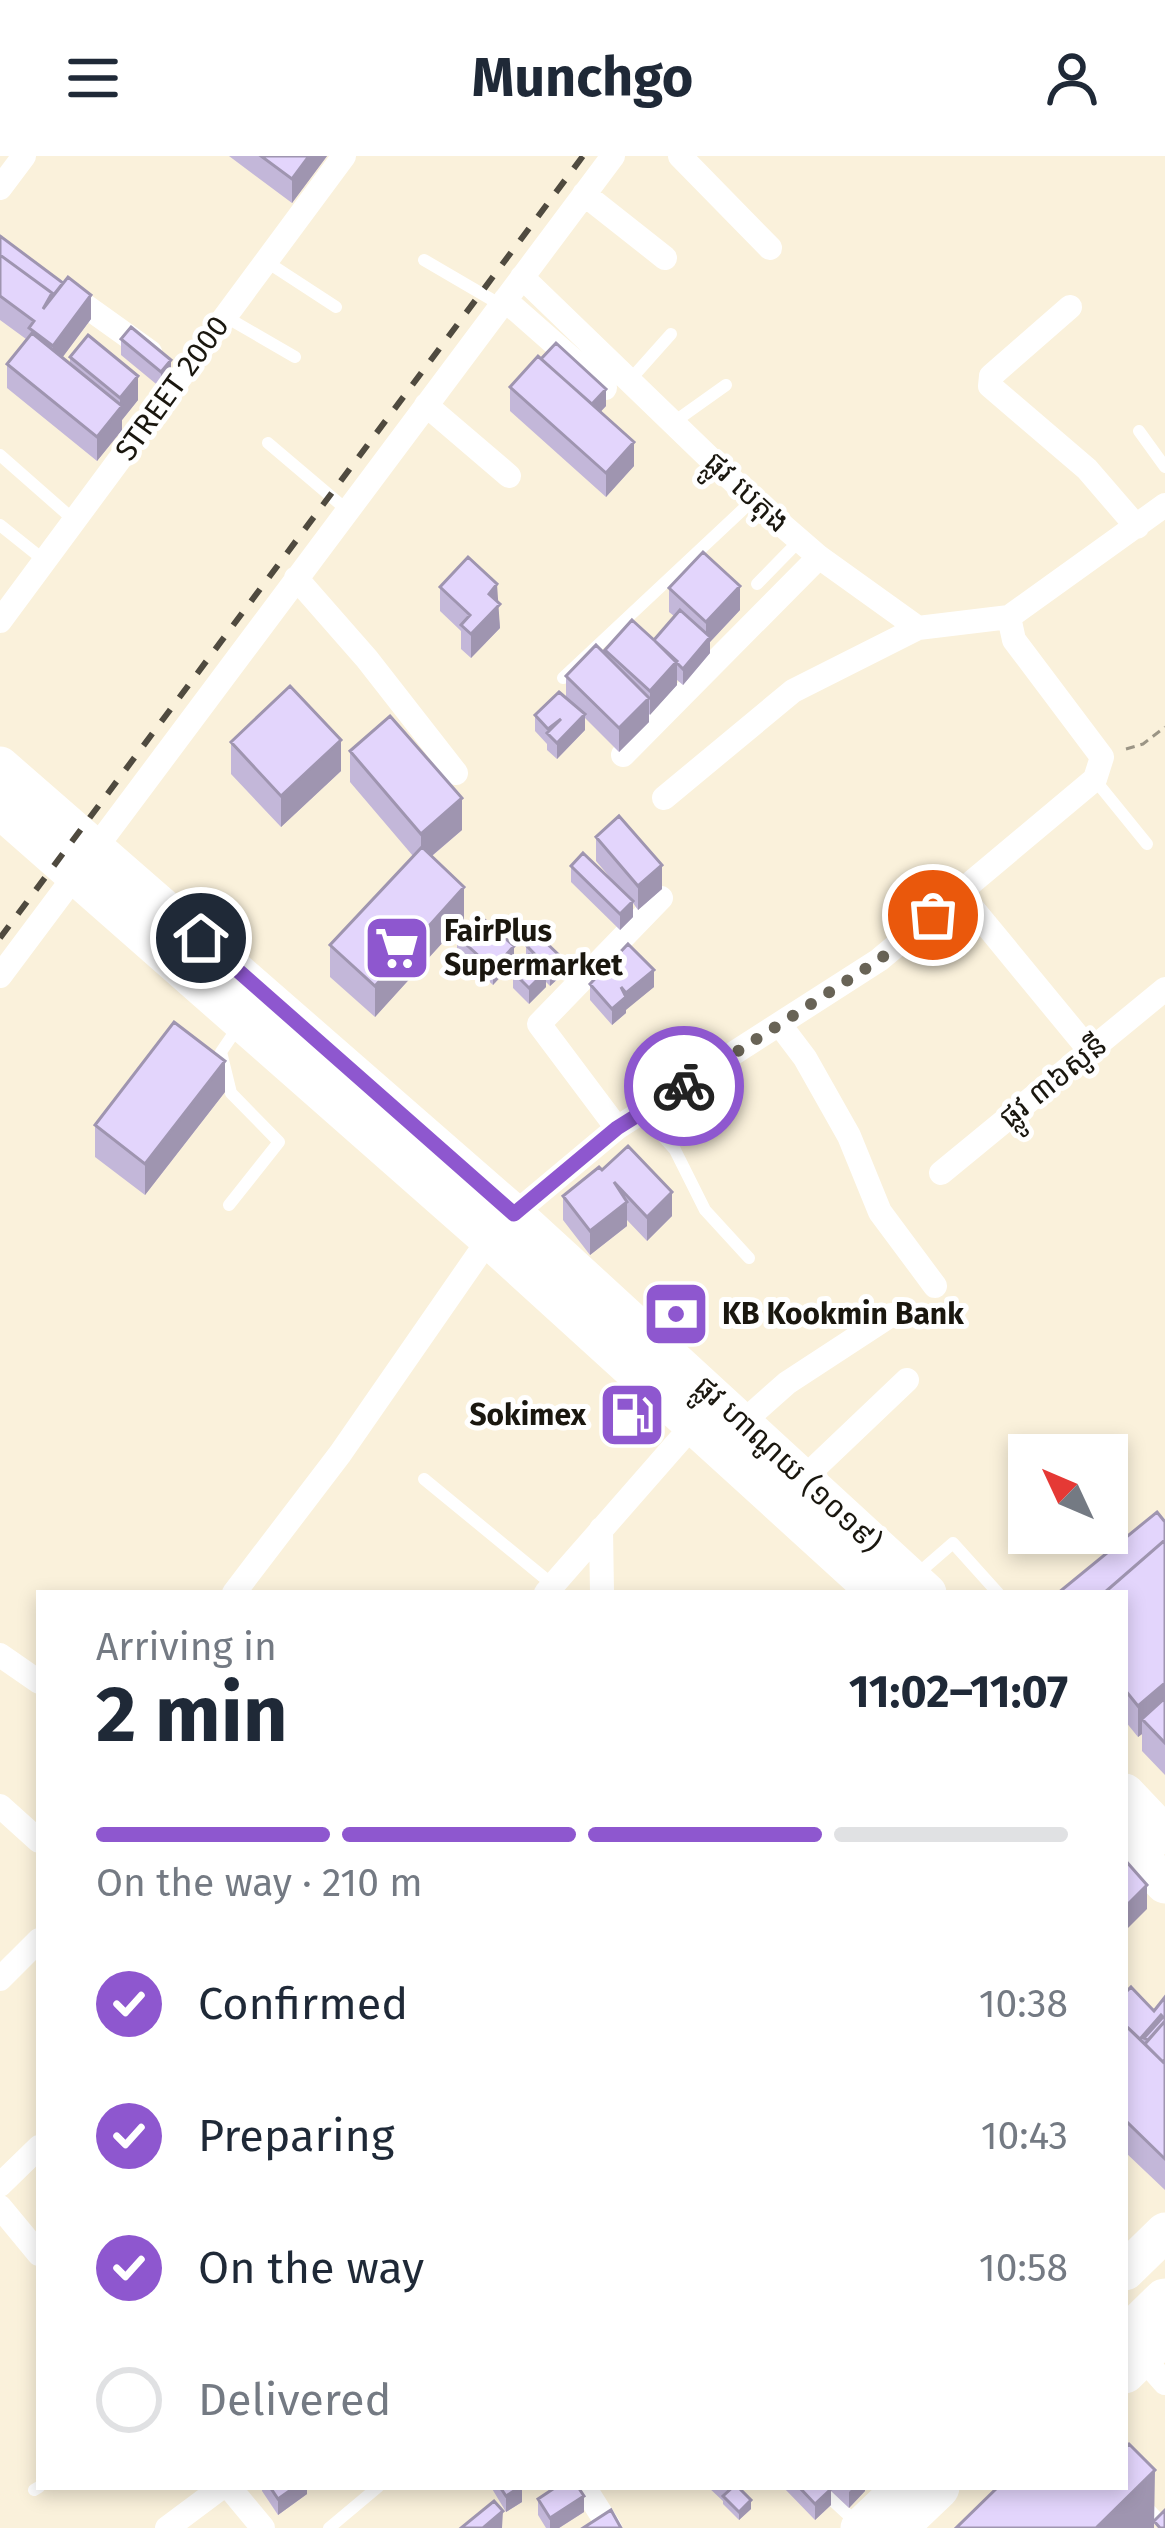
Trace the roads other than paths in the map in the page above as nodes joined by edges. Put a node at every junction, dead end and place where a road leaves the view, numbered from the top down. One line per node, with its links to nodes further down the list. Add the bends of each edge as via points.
1 (24, 156): 5 (street)
2 (344, 156): 10 (street, STREET 2000)
3 (613, 156): 6 (street)
4 (680, 156): 7 (street)
5 (0, 188)
6 (584, 194): 8 (street); 12 (street)
7 (770, 248)
8 (665, 258)
9 (424, 260): 13 (lane)
10 (266, 261): 15 (lane); 16 (street, STREET 2000)
11 (36, 272): 19 (street)
12 (522, 277): 13 (street); 20 (street, ផ្លូវ បេតុង)
13 (503, 302): 20 (street); 22 (street)
14 (1070, 307): 34 (street, via 991,376 990,386 1088,469)
15 (336, 308)
16 (224, 317): 18 (lane); 19 (street, STREET 2000)
17 (671, 334): 20 (lane)
18 (295, 357)
19 (182, 375): 32 (street, STREET 2000)
20 (617, 384): 23 (street, ផ្លូវ បេតុង)
21 (726, 385): 23 (lane)
22 (427, 405): 28 (street); 31 (street)
23 (673, 423): 29 (street, ផ្លូវ បេតុង)
24 (1139, 430): 27 (lane)
25 (268, 443): 31 (lane)
26 (0, 455): 32 (lane)
27 (1165, 467)
28 (509, 476)
29 (753, 500): 35 (street, ផ្លូវ បេតុង); 42 (lane)
30 (1165, 505): 34 (street)
31 (347, 511): 37 (street)
32 (75, 521): 36 (street, STREET 2000)
33 (0, 525): 36 (lane)
34 (1137, 527): 39 (street)
35 (809, 548): 38 (lane); 41 (street, ផ្លូវ បេតុង); 43 (street)
36 (46, 562): 40 (street, STREET 2000)
37 (296, 578): 46 (street); 50 (street)
38 (757, 584)
39 (1009, 617): 41 (street); 45 (street, via 1014,640)
40 (0, 621)
41 (918, 628): 47 (street, via 793,691)
42 (562, 678)
43 (623, 755)
44 (0, 766): 50 (main road, ផ្លូវ ហាណូយ (១០១៩))
45 (1098, 768): 49 (lane); 51 (street)
46 (456, 773)
47 (664, 798)
48 (0, 808): 50 (main road, ផ្លូវ ហាណូយ (១០១៩))
49 (1147, 844)
50 (87, 860): 53 (street); 55 (main road, ផ្លូវ ហាណូយ (១០១៩)); 62 (main road, ផ្លូវ ហាណូយ (១០១៩))
51 (960, 893): 56 (street, via 879,960); 57 (street)
52 (661, 898): 59 (street, via 539,1024)
53 (0, 976)
54 (1165, 989): 57 (street, ផ្លូវ ៣៦សូនី)
55 (242, 1021): 61 (lane, via 221,1052 229,1088 278,1142); 62 (main road, ផ្លូវ ហាណូយ (១០១៩))
56 (780, 1025): 58 (street); 64 (street, via 849,1136 880,1212)
57 (1090, 1051): 60 (street, ផ្លូវ ៣៦សូនី)
58 (642, 1113): 59 (street); 63 (lane, via 675,1150 705,1210)
59 (617, 1128): 62 (street)
60 (941, 1173)
61 (229, 1205)
62 (502, 1226): 67 (main road, ផ្លូវ ហាណូយ (១០១៩)); 73 (street)
63 (749, 1258)
64 (935, 1286)
65 (891, 1315): 67 (street, via 787,1383)
66 (907, 1380): 68 (street)
67 (718, 1414): 68 (main road, ផ្លូវ ហាណូយ (១០១៩)); 70 (street); 71 (main road, ផ្លូវ ហាណូយ (១០១៩))
68 (804, 1478): 71 (main road, ផ្លូវ ហាណូយ (១០១៩))
69 (424, 1479): 72 (lane)
70 (602, 1529): 72 (street); 74 (street)
71 (906, 1588): 75 (lane, via 952,1543)
72 (549, 1589)
73 (236, 1590)
74 (602, 1590)
75 (995, 1590)
76 (0, 1655): 77 (street)
77 (36, 1680)
78 (1128, 1796): 80 (main road)
79 (0, 1806): 81 (street)
80 (1165, 1835)
81 (36, 1838)
82 (1128, 1845): 83 (main road)
83 (1165, 1884)
84 (36, 1943): 85 (street)
85 (0, 1979)
86 (36, 2150): 87 (street)
87 (0, 2185)
88 (0, 2207): 90 (street)
89 (1165, 2232): 91 (main road)
90 (36, 2250)
91 (1133, 2278): 93 (main road, via 1148,2335)
92 (1165, 2301): 93 (highway)
93 (1144, 2358)
94 (1128, 2487): 103 (lane)
95 (222, 2490): 104 (street)
96 (229, 2490): 105 (street)
97 (374, 2490): 106 (lane)
98 (586, 2490): 107 (street)
99 (821, 2490): 108 (lane)
100 (899, 2490): 108 (main road)
101 (934, 2490): 109 (highway)
102 (971, 2490): 110 (highway)
103 (1165, 2526)
104 (167, 2528)
105 (263, 2528)
106 (329, 2528)
107 (610, 2528)
108 (861, 2528)
109 (894, 2528)
110 (932, 2528)

